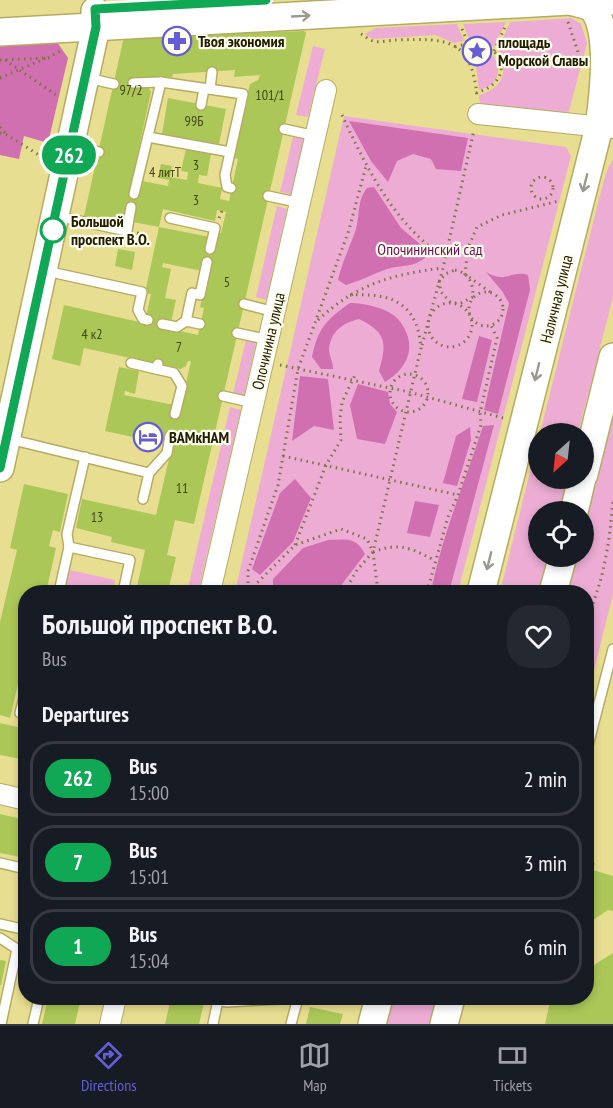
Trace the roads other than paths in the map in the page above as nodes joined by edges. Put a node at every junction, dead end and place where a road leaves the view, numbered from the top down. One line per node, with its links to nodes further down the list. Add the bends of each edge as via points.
1 (267, 0): 6 (main road)
2 (482, 3): 3 (main road); 5 (main road)
3 (598, 4): 17 (main road, Наличная улица, via 608,35)
4 (0, 14): 6 (main road)
5 (351, 16): 6 (main road, one-way to 5, via 218,25)
6 (96, 18): 7 (main road); 9 (main road)
7 (0, 32)
8 (212, 72): 13 (lane)
9 (85, 78): 12 (lane); 21 (main road)
10 (161, 82): 11 (lane); 13 (lane); 20 (lane)
11 (133, 83)
12 (114, 84)
13 (207, 89): 15 (lane); 23 (lane, via 243,94)
14 (326, 90): 19 (street, Опочинина улица)
15 (201, 105)
16 (476, 121): 17 (street)
17 (606, 127): 59 (main road, Наличная улица, one-way to 59)
18 (284, 129): 19 (lane)
19 (316, 136): 27 (street, Опочинина улица)
20 (148, 137): 23 (lane, via 194,142); 25 (lane)
21 (71, 147): 22 (lane); 29 (main road)
22 (99, 152)
23 (230, 152): 24 (lane, via 225,175 227,187)
24 (231, 188)
25 (134, 194)
26 (268, 196): 27 (lane)
27 (301, 203): 35 (street, Опочинина улица)
28 (132, 207): 29 (lane, via 127,231)
29 (56, 216): 33 (main road)
30 (170, 218): 31 (lane, via 215,228)
31 (210, 249)
32 (207, 262): 37 (lane, via 202,295 192,293)
33 (44, 271): 36 (lane, via 142,292 138,310); 49 (main road, via 13,390)
34 (243, 304): 35 (lane)
35 (275, 312): 41 (street, Опочинина улица)
36 (148, 321)
37 (186, 321): 38 (lane, via 177,327); 39 (lane)
38 (162, 324)
39 (200, 324)
40 (237, 333): 41 (lane)
41 (269, 340): 45 (street, Опочинина улица)
42 (613, 357): 47 (main road)
43 (131, 363): 46 (lane, via 174,373 183,386)
44 (223, 396): 45 (lane)
45 (254, 403): 58 (street, Опочинина улица)
46 (175, 414)
47 (594, 434)
48 (170, 436): 52 (lane, via 167,453)
49 (7, 438): 50 (lane); 51 (main road)
50 (85, 458): 52 (lane); 54 (lane, via 67,534)
51 (0, 468)
52 (149, 473): 53 (lane)
53 (143, 499)
54 (69, 548): 56 (lane); 57 (lane, via 130,560)
55 (559, 567): 60 (main road)
56 (61, 585)
57 (125, 585)
58 (212, 585)
59 (483, 585)
60 (555, 585)
61 (613, 649): 62 (lane)
62 (594, 722)
63 (0, 794): 64 (street)
64 (18, 798)
65 (0, 863): 66 (lane)
66 (18, 867)
67 (0, 924): 68 (lane)
68 (18, 928)
69 (0, 938): 76 (lane, via 17,949)
70 (37, 1005): 77 (lane)
71 (114, 1005): 78 (street)
72 (217, 1005): 79 (lane)
73 (296, 1005): 80 (lane)
74 (369, 1005): 81 (main road)
75 (449, 1005): 82 (main road)
76 (1, 1024)
77 (33, 1024)
78 (110, 1024)
79 (213, 1024)
80 (291, 1024)
81 (372, 1024)
82 (444, 1024)

